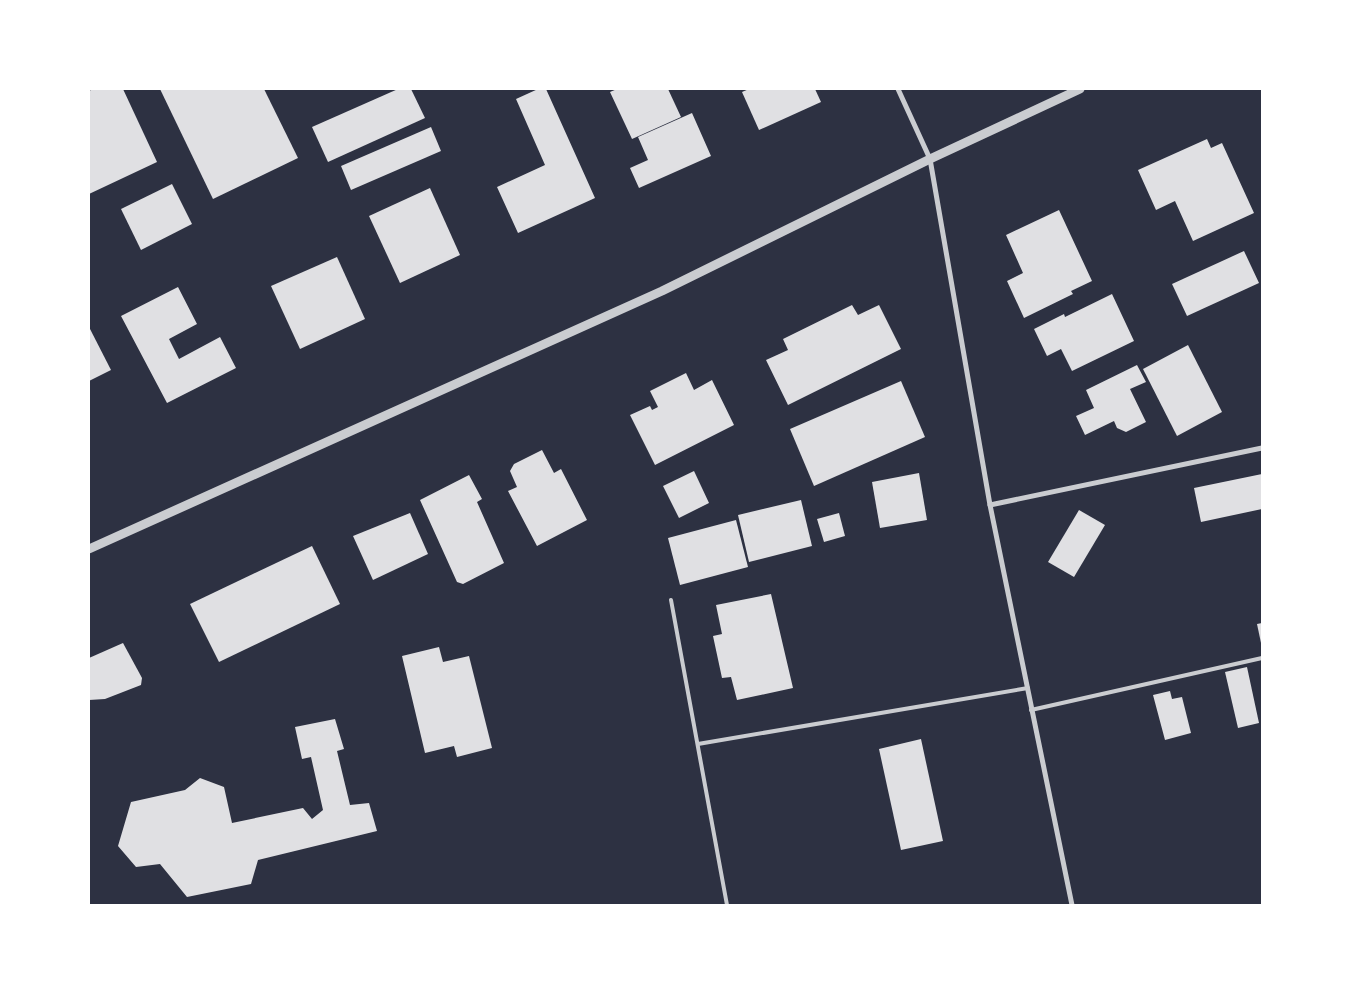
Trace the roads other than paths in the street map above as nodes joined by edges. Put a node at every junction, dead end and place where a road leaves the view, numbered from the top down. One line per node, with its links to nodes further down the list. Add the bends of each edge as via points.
1 (898, 89): 3 (street)
2 (1080, 89): 3 (street)
3 (930, 159): 5 (street); 6 (street, via 662,291)
4 (1262, 448): 5 (street)
5 (990, 504): 9 (street)
6 (89, 550)
7 (671, 600): 11 (lane)
8 (1262, 658): 10 (lane)
9 (1028, 688): 10 (street); 11 (lane)
10 (1031, 710): 13 (street)
11 (698, 744): 12 (lane)
12 (727, 905)
13 (1072, 905)

